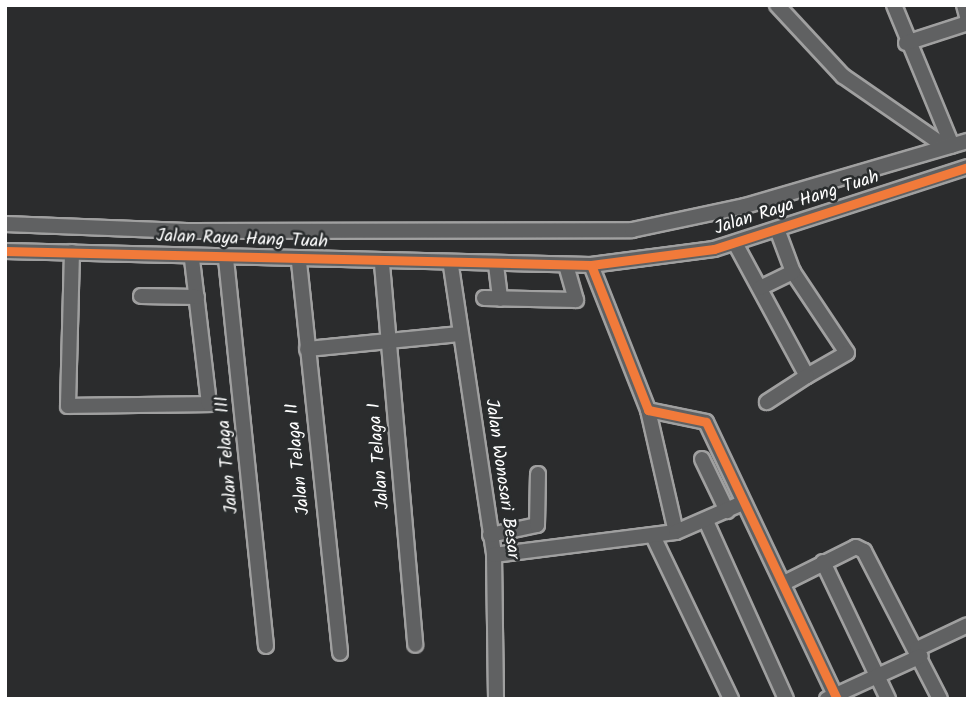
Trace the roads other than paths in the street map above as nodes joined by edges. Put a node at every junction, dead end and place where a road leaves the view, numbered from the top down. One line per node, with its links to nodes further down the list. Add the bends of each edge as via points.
1 (777, 5): 7 (street, via 843,76)
2 (894, 5): 5 (street)
3 (964, 5): 4 (street)
4 (968, 22): 5 (street)
5 (906, 43): 7 (street)
6 (968, 141): 7 (street, Jalan Raya Hang Tuah)
7 (949, 147): 9 (street, Jalan Raya Hang Tuah, via 745,206 632,230 187,231)
8 (968, 167): 10 (street, Jalan Raya Hang Tuah)
9 (5, 224)
10 (777, 229): 11 (street, Jalan Raya Hang Tuah); 22 (street)
11 (735, 243): 19 (street, Jalan Raya Hang Tuah); 23 (street)
12 (5, 251): 13 (street, Jalan Raya Hang Tuah)
13 (72, 252): 14 (street, Jalan Raya Hang Tuah); 25 (street, via 68,406 209,404)
14 (191, 259): 15 (street, Jalan Raya Hang Tuah); 25 (street)
15 (226, 259): 16 (street, Jalan Raya Hang Tuah); 46 (street, Jalan Telaga III)
16 (299, 261): 17 (street, Jalan Raya Hang Tuah); 30 (street, Jalan Telaga II)
17 (382, 264): 20 (street, Jalan Raya Hang Tuah); 29 (street, Jalan Telaga I)
18 (496, 265): 20 (street, Jalan Raya Hang Tuah); 21 (street, Jalan Raya Hang Tuah); 27 (street)
19 (591, 265): 21 (street, Jalan Raya Hang Tuah); 33 (street)
20 (451, 266): 28 (street, Jalan Wonosari Besar)
21 (566, 266): 27 (street, via 576,300)
22 (793, 272): 23 (street); 31 (street, via 846,352)
23 (760, 288): 31 (street)
24 (141, 296): 25 (street)
25 (197, 297)
26 (484, 298): 27 (street)
27 (500, 299)
28 (460, 334): 29 (street); 39 (street, Jalan Wonosari Besar)
29 (390, 343): 30 (street); 45 (street, Jalan Telaga I)
30 (307, 349): 48 (street, Jalan Telaga II)
31 (807, 376): 32 (street)
32 (767, 402)
33 (648, 410): 36 (street, via 706,422); 38 (street)
34 (702, 460): 36 (street)
35 (538, 474): 39 (street, via 537,525)
36 (733, 508): 37 (street); 43 (street)
37 (706, 521): 38 (street); 53 (street)
38 (676, 532): 40 (street)
39 (491, 535): 41 (street, Jalan Wonosari Besar)
40 (653, 536): 41 (street); 52 (street)
41 (494, 555): 51 (street, Jalan Wonosari Besar)
42 (823, 562): 43 (street); 47 (street, via 856,547 864,551); 49 (street)
43 (784, 583): 50 (street)
44 (968, 625): 47 (street)
45 (415, 645)
46 (265, 646)
47 (919, 652): 49 (street); 55 (street)
48 (340, 653)
49 (878, 676): 50 (street); 54 (street)
50 (833, 697)
51 (496, 699)
52 (730, 699)
53 (786, 699)
54 (888, 699)
55 (940, 699)

